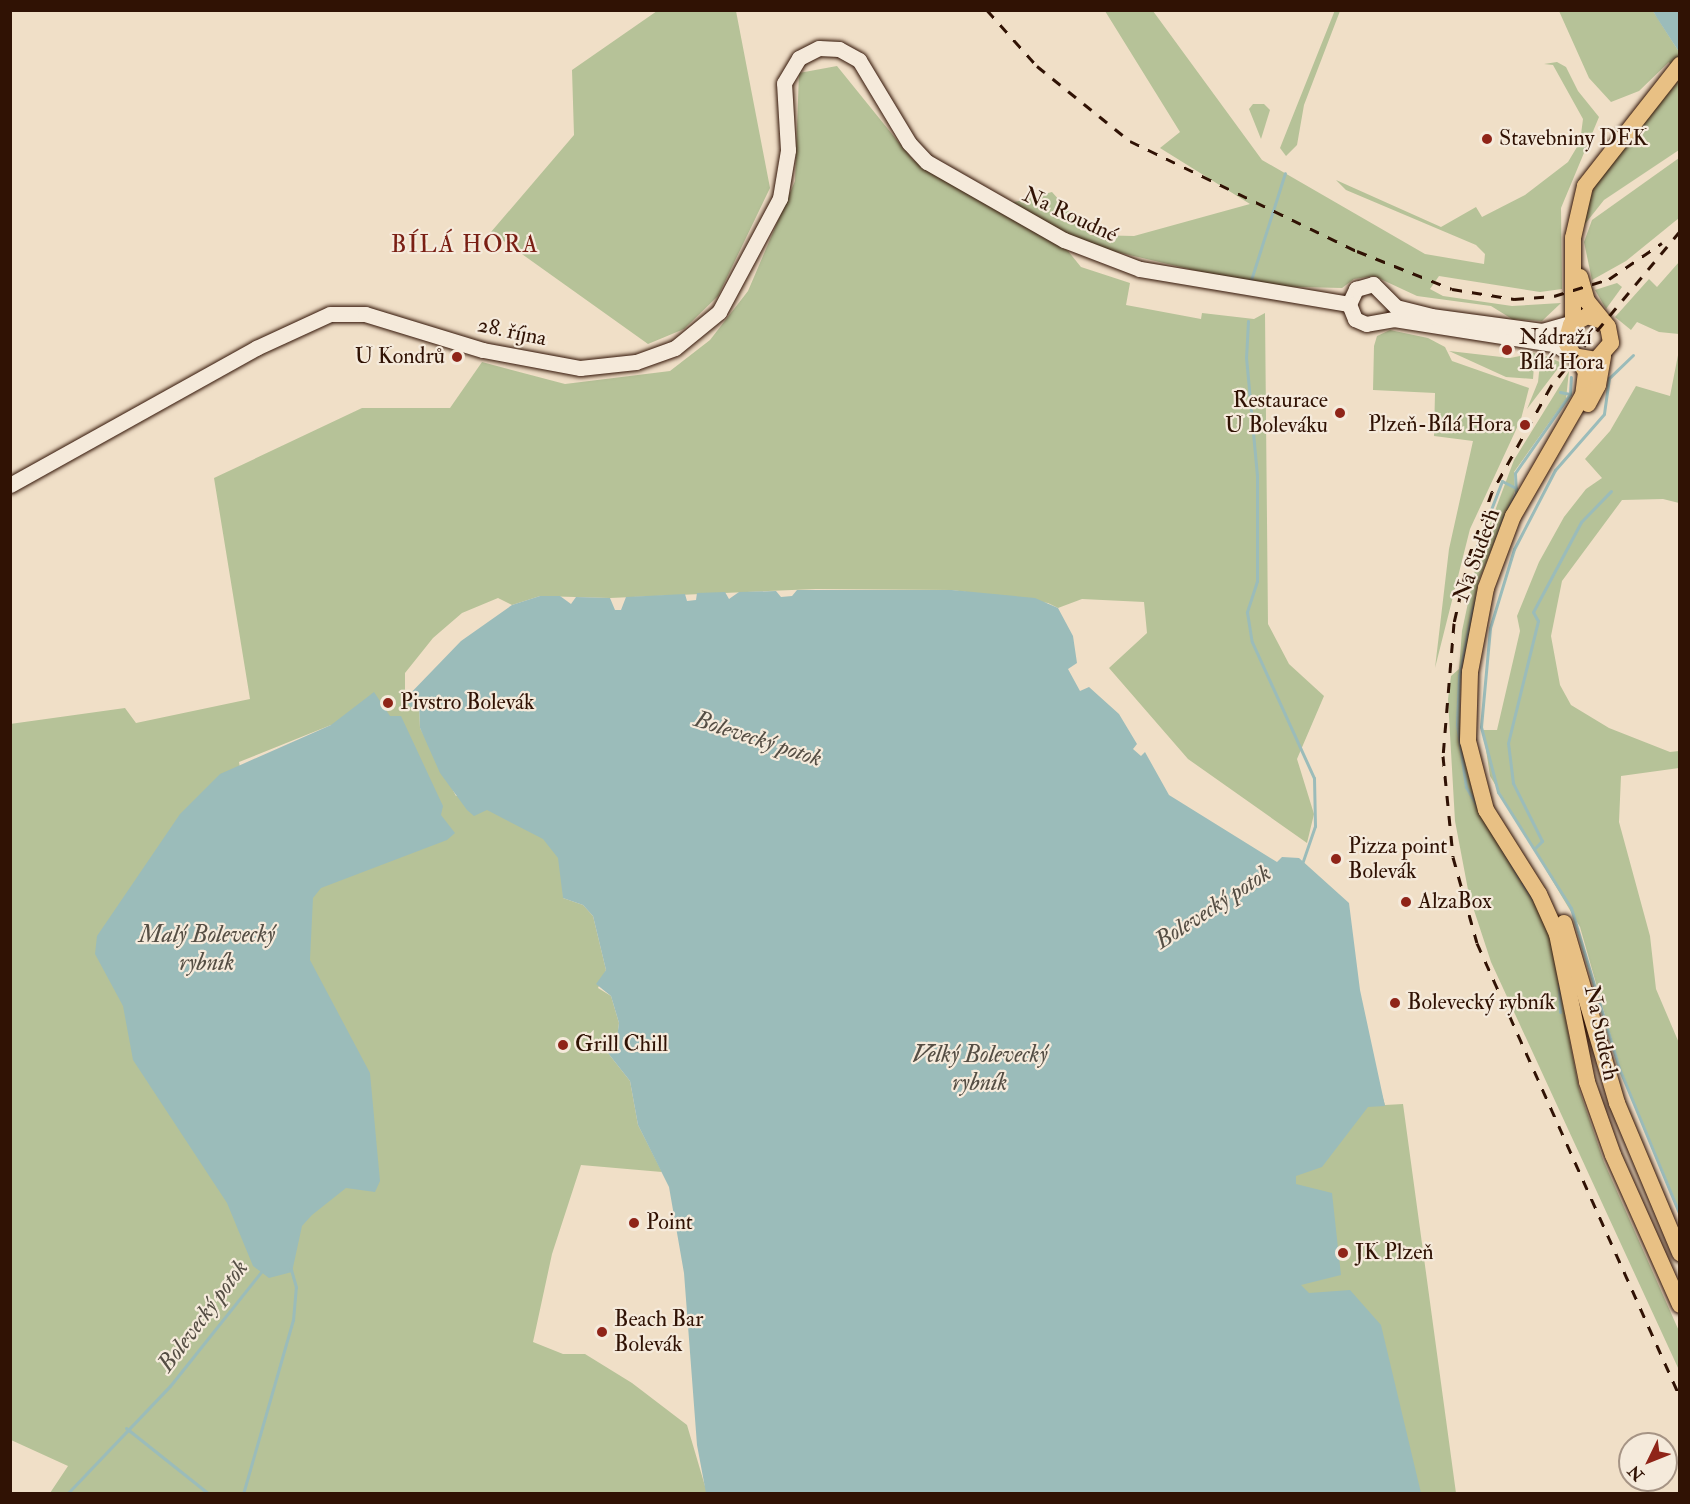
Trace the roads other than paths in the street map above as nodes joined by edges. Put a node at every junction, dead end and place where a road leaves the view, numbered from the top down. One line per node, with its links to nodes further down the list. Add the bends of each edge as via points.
1 (839, 49): 5 (main road, Na Roudné, via 866,68 899,129 927,162 1064,240 1140,269); 12 (main road, 28. října, via 809,52 790,68 784,83 788,150 780,198 719,312 675,348 636,362 580,368 483,350 365,314 330,314 256,348)
2 (1680, 65): 3 (main road, via 1586,186 1576,216)
3 (1573, 247): 7 (main road, via 1585,297); 8 (main road)
4 (1389, 298): 5 (main road, via 1381,287 1368,284 1356,289); 6 (main road, via 1388,312); 8 (main road, via 1412,312 1520,329 1552,331)
5 (1349, 304): 6 (main road, via 1362,323)
6 (1381, 320): 9 (main road, via 1553,344)
7 (1602, 321): 8 (main road, via 1587,316); 10 (main road, via 1611,339)
8 (1573, 322): 9 (main road, via 1566,338)
9 (1574, 356): 10 (main road, via 1593,361); 11 (main road, Na Sudech, via 1586,372 1586,389)
10 (1603, 356): 11 (main road, Na Sudech, via 1594,394)
11 (1562, 435): 13 (main road, Na Sudech, via 1513,516 1486,588 1470,672 1467,728)
12 (10, 485)
13 (1474, 774): 14 (main road, Na Sudech, via 1565,924 1617,1103); 15 (main road, Na Sudech, via 1491,821 1552,920 1593,1100)
14 (1680, 1253)
15 (1680, 1305)

